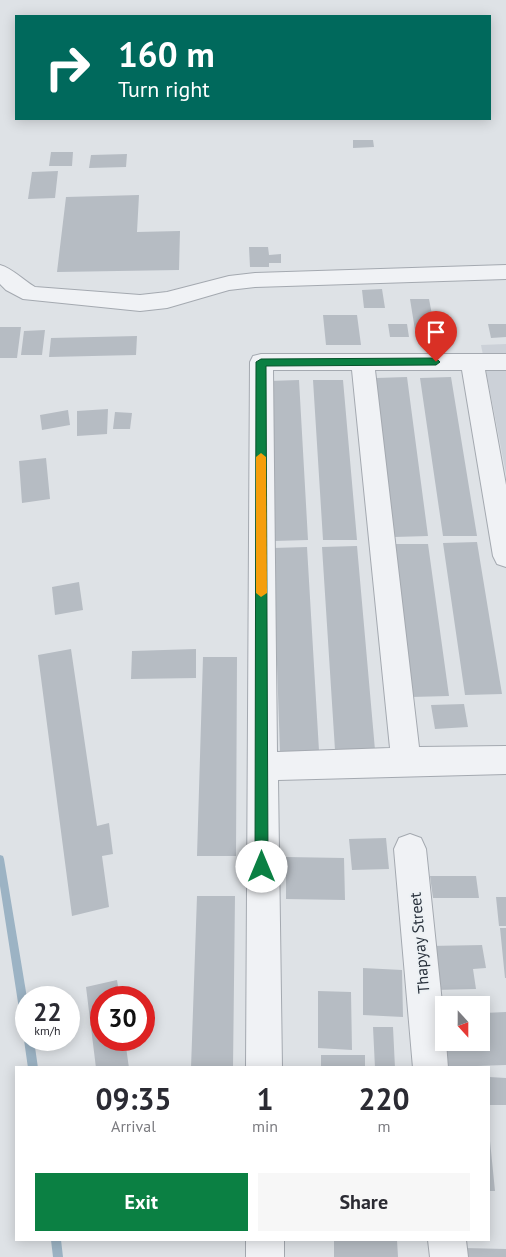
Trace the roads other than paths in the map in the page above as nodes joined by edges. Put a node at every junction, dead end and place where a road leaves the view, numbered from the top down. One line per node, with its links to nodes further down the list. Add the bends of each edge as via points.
1 (0, 272): 2 (street, via 31,294 140,303 255,280)
2 (506, 272)
3 (363, 362): 4 (street); 8 (street); 11 (street, via 261,362)
4 (472, 362): 5 (street); 6 (street)
5 (506, 362)
6 (506, 556)
7 (506, 760): 8 (street)
8 (406, 762): 9 (street)
9 (268, 766)
10 (410, 849): 12 (street, Thapyay Street)
11 (264, 1066)
12 (431, 1066)
13 (265, 1241): 15 (street)
14 (447, 1241): 16 (street)
15 (266, 1257)
16 (449, 1257)

